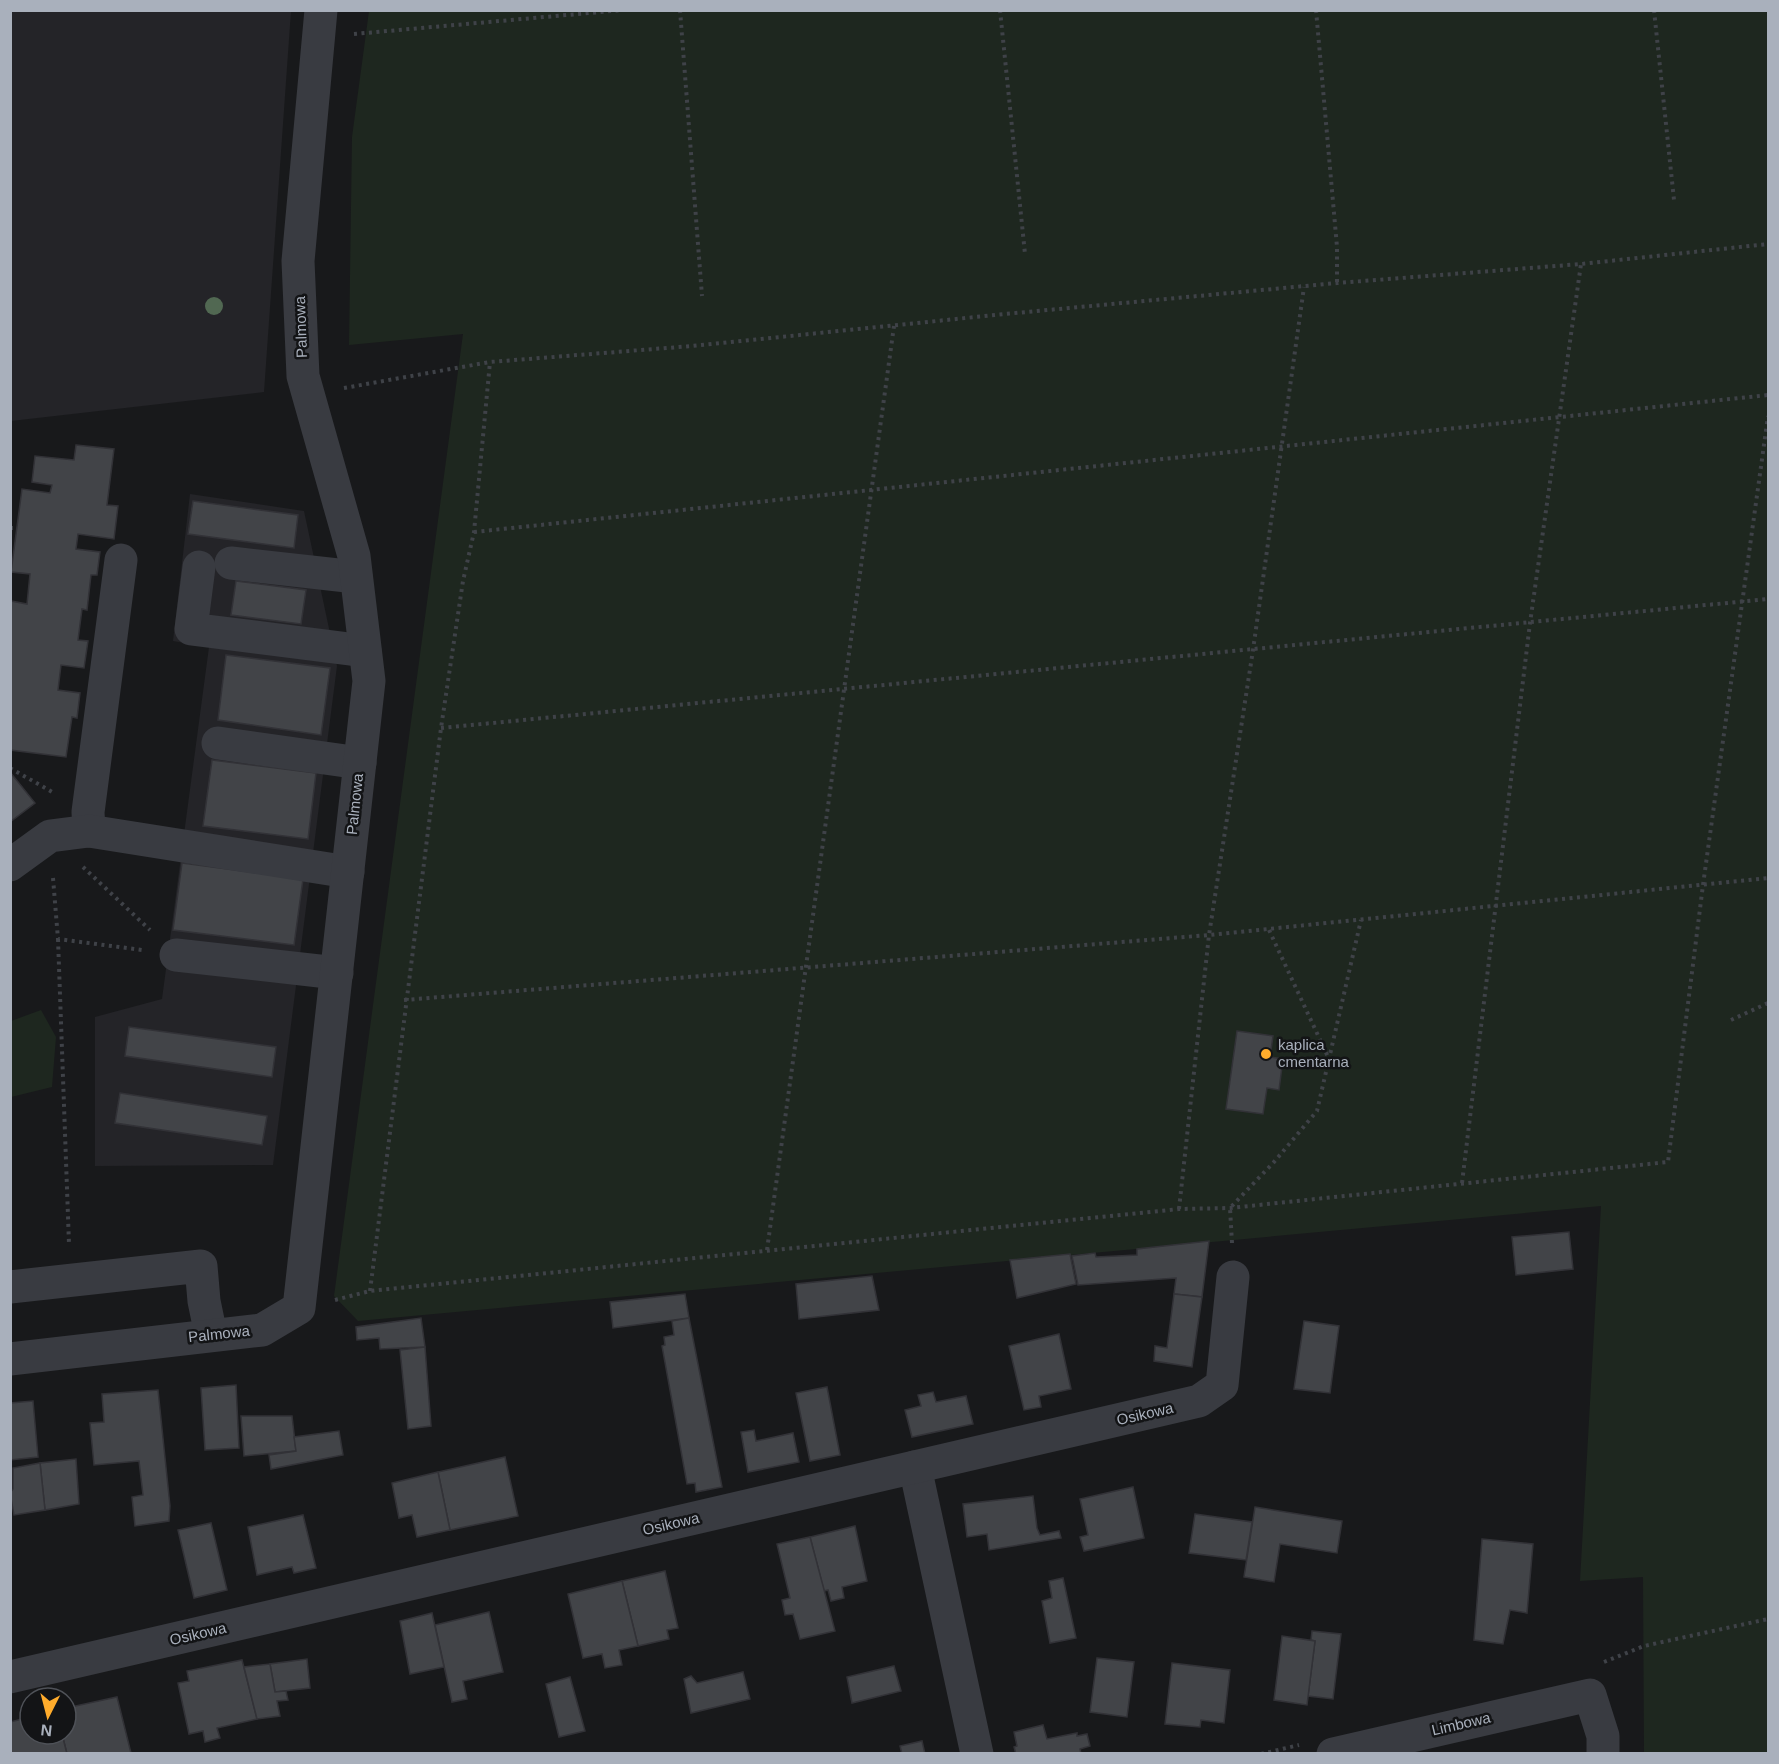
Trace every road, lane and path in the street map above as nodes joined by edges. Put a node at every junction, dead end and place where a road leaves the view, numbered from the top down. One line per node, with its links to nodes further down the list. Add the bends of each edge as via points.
1 (623, 10): 6 (path)
2 (680, 10): 13 (path)
3 (1000, 10): 9 (path)
4 (1316, 10): 11 (path)
5 (1654, 10): 7 (path)
6 (320, 24): 16 (street, Palmowa, via 298,261 303,376)
7 (1674, 200)
8 (1768, 244): 10 (path)
9 (1025, 254)
10 (1581, 264): 11 (path); 18 (path)
11 (1337, 283): 12 (path)
12 (1304, 287): 14 (path); 20 (path)
13 (702, 296)
14 (894, 326): 15 (path); 21 (path)
15 (490, 362): 16 (path); 24 (path)
16 (308, 395): 26 (street, Palmowa, via 354,556)
17 (1768, 395): 18 (path)
18 (1559, 416): 20 (path); 29 (path)
19 (1768, 416): 28 (path)
20 (1281, 445): 21 (path); 30 (path)
21 (872, 489): 24 (path); 32 (path)
22 (10, 528): 23 (path)
23 (16, 528)
24 (474, 532): 33 (path)
25 (122, 560): 37 (street)
26 (356, 577): 31 (street, Palmowa); 31 (street, via 215,565 191,629)
27 (1768, 599): 28 (path)
28 (1742, 602): 29 (path); 42 (path)
29 (1530, 623): 30 (path); 43 (path)
30 (1253, 650): 32 (path); 46 (path)
31 (365, 651): 35 (street, Palmowa, via 369,681)
32 (844, 689): 33 (path); 49 (path)
33 (441, 728): 51 (path)
34 (218, 743): 35 (street)
35 (360, 763): 40 (street, Palmowa)
36 (10, 768): 37 (path)
37 (89, 822): 38 (street); 40 (street)
38 (50, 836): 39 (street); 47 (path); 48 (path)
39 (10, 865)
40 (348, 872): 50 (street, Palmowa)
41 (1768, 878): 42 (path)
42 (1703, 885): 43 (path); 55 (path, via 1668,1162)
43 (1496, 906): 44 (path); 55 (path)
44 (1361, 920): 45 (path); 54 (path)
45 (1269, 930): 46 (path); 54 (path)
46 (1209, 935): 49 (path); 57 (path)
47 (58, 939): 48 (path); 58 (path)
48 (176, 955): 50 (street)
49 (806, 968): 51 (path); 59 (path)
50 (337, 974): 62 (street, Palmowa, via 299,1308 262,1329)
51 (404, 1000): 59 (path, via 370,1291)
52 (1768, 1003): 53 (path)
53 (1731, 1020)
54 (1329, 1060): 56 (path, via 1317,1111)
55 (1462, 1183): 56 (path)
56 (1230, 1208): 57 (path); 60 (path)
57 (1179, 1209): 59 (path)
58 (69, 1247)
59 (767, 1250)
60 (1233, 1277): 64 (street, Osikowa, via 1222,1385 1199,1401)
61 (10, 1287): 62 (street, via 201,1266)
62 (211, 1335): 63 (street, Palmowa)
63 (10, 1359)
64 (915, 1467): 66 (street, Osikowa); 68 (street)
65 (1768, 1619): 67 (path, via 1644,1646 1604,1663)
66 (10, 1677)
67 (1590, 1695): 69 (street, Limbowa); 70 (street, via 1603,1736)
68 (977, 1754)
69 (1333, 1754)
70 (1603, 1754)

